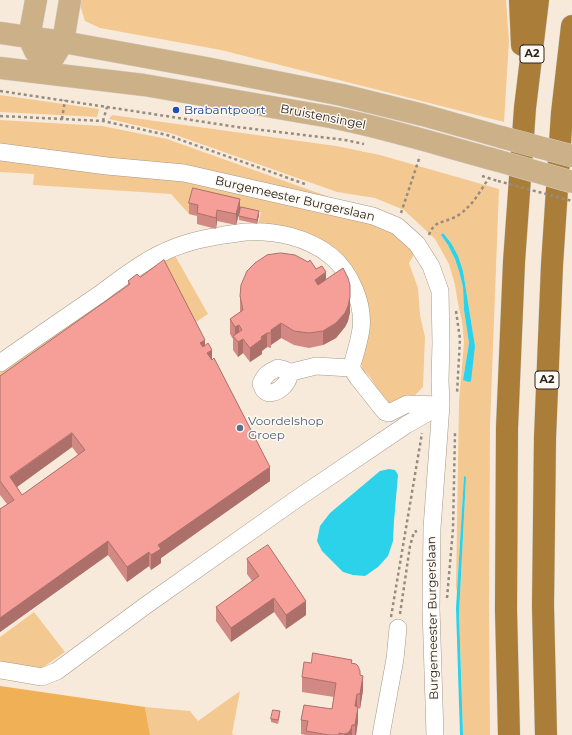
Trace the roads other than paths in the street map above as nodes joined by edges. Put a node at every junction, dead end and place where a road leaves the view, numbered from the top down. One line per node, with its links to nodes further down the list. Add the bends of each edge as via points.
1 (36, 0): 7 (main road)
2 (70, 0): 8 (main road)
3 (520, 0): 11 (highway, A2)
4 (538, 0): 11 (highway, A2)
5 (572, 26): 24 (highway, A2, via 561,128 545,438 543,606)
6 (0, 33): 7 (main road, Bruistensingel)
7 (29, 38): 8 (main road, Bruistensingel); 10 (main road)
8 (63, 42): 10 (main road); 13 (main road, Bruistensingel, bridge, via 342,95)
9 (0, 68): 10 (main road, Bruistensingel)
10 (44, 72): 14 (main road, Bruistensingel, bridge, via 144,85 360,123 388,130 495,173)
11 (525, 108): 23 (highway, A2, via 514,262 507,428 506,610)
12 (0, 152): 18 (street, Burgemeester Burgerslaan, via 184,173 373,216 397,226 417,244 432,266 440,291)
13 (572, 156)
14 (572, 182)
15 (0, 363): 16 (street, via 134,269 160,254 189,242 245,232 282,234 312,244 337,261 355,292 360,310 359,344)
16 (352, 368): 17 (street, via 316,366); 18 (street, via 385,412 389,413 406,404)
17 (288, 373)
18 (442, 405): 20 (street, via 406,425 298,498 57,671 42,677); 22 (street, Burgemeester Burgerslaan, via 432,528 431,608)
19 (394, 624): 21 (street, via 395,660)
20 (0, 670)
21 (381, 735)
22 (435, 735)
23 (509, 735)
24 (546, 735)

